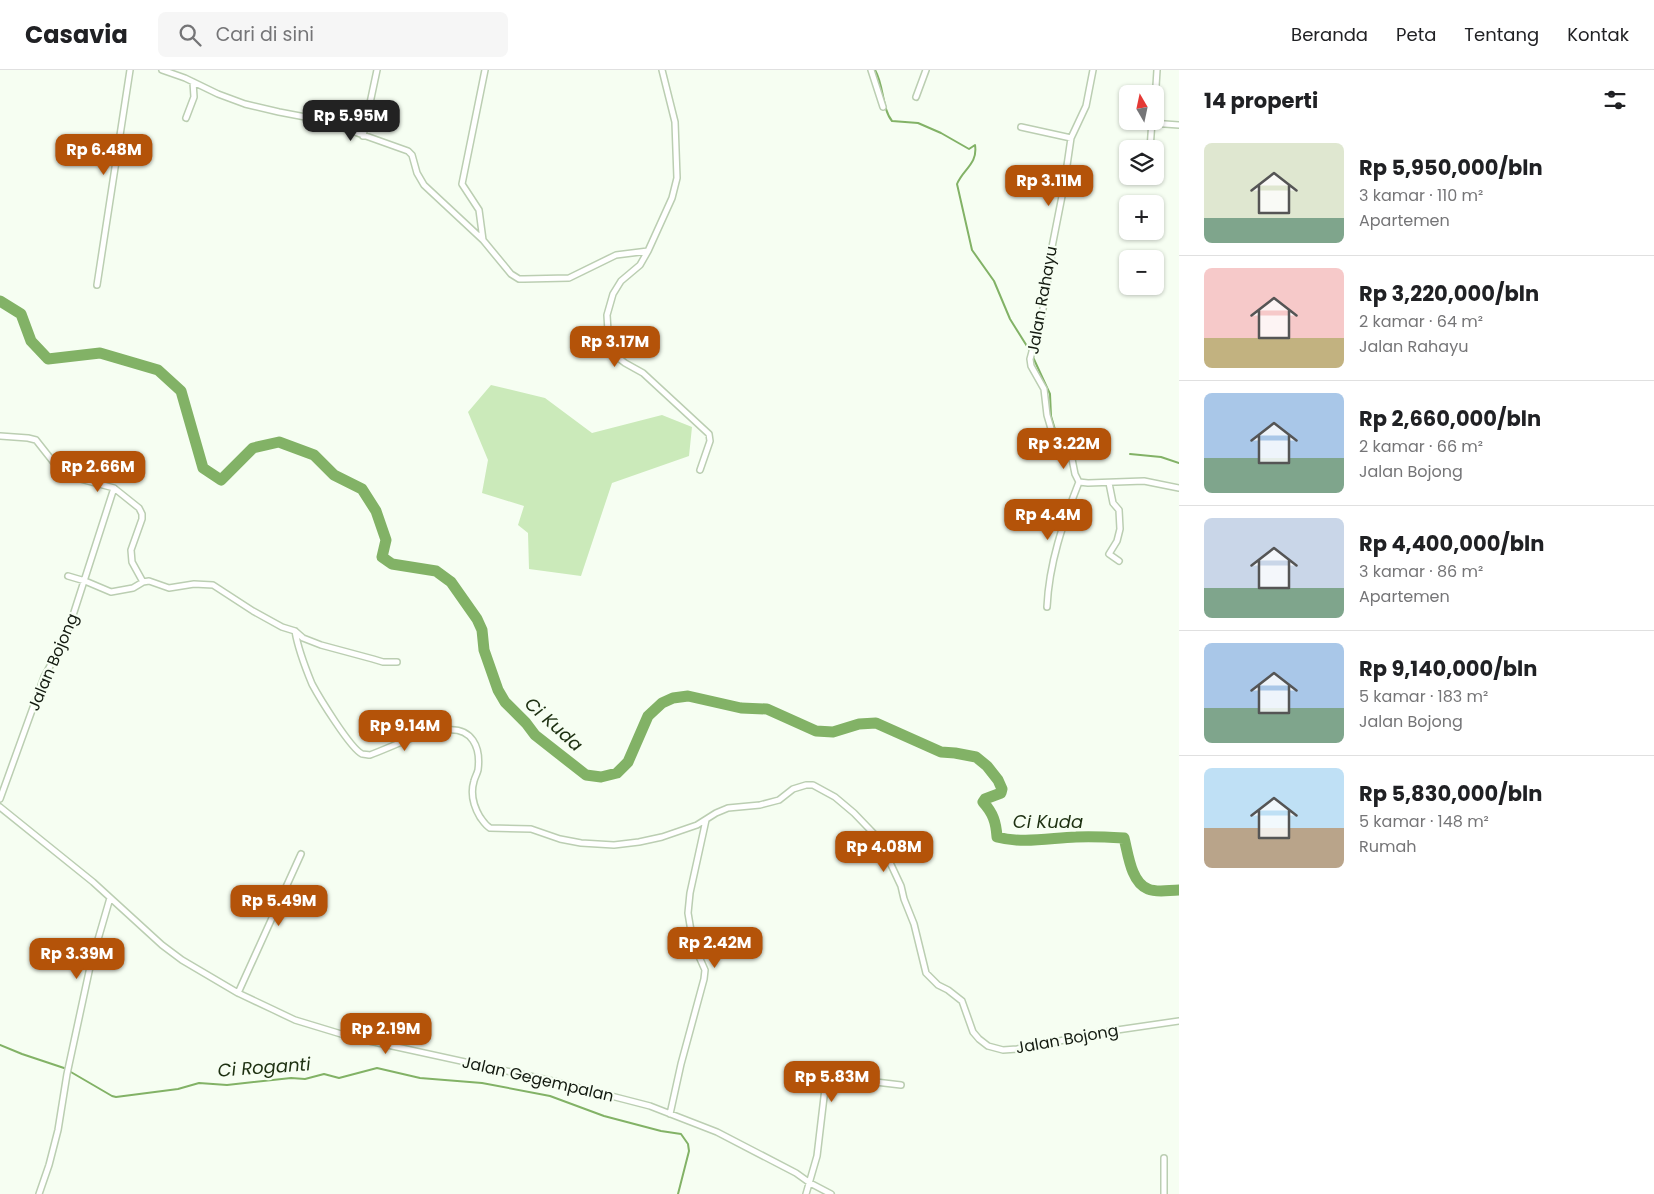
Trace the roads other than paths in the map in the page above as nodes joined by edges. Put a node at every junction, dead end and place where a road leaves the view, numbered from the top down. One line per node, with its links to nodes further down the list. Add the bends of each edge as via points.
1 (130, 70): 22 (street)
2 (162, 70): 10 (street)
3 (377, 70): 18 (street)
4 (485, 70): 20 (street, via 462,184 479,210)
5 (662, 70): 21 (street, via 675,122 677,178 672,198)
6 (871, 70): 13 (street)
7 (926, 70): 12 (street)
8 (1092, 70): 19 (street, Jalan Rahayu, via 1086,106)
9 (1157, 70): 11 (street)
10 (193, 82): 14 (street, via 194,97); 18 (street, via 245,104 321,120)
11 (1156, 85)
12 (916, 97)
13 (883, 106)
14 (186, 118)
15 (1164, 123): 16 (street)
16 (1179, 125)
17 (1021, 127): 19 (street)
18 (363, 136): 20 (street, via 408,151 424,184)
19 (1071, 138): 25 (street, Jalan Rahayu, via 1042,315 1031,353 1032,366 1044,389 1052,432 1071,454)
20 (483, 240): 21 (street, via 519,279 569,278 616,256)
21 (648, 251): 24 (street, via 640,265 621,281 613,294 607,315 609,348 625,364 643,373 709,434 710,441)
22 (97, 285)
23 (0, 436): 27 (street, via 36,440 62,473)
24 (700, 470)
25 (1079, 482): 26 (street); 33 (street, via 1058,540)
26 (1109, 483): 28 (street, via 1144,481); 29 (street, via 1120,529 1118,541 1109,554)
27 (114, 488): 31 (street, Jalan Bojong); 32 (street, via 132,501 142,514 131,550 132,562)
28 (1179, 488)
29 (1119, 561)
30 (68, 576): 31 (street)
31 (85, 581): 32 (street, via 111,592 133,588); 36 (street, Jalan Bojong, via 66,637 44,677)
32 (143, 582): 34 (street, via 152,581 169,588 213,585 253,611)
33 (1047, 607)
34 (295, 631): 35 (street, via 320,645 383,662); 38 (street, Jalan Bojong, via 314,686 339,728 363,754 370,755 447,729 460,730 472,738 478,754 472,801 490,828 531,828 571,842 614,845 662,837)
35 (396, 662)
36 (0, 799)
37 (0, 807): 40 (street, Jalan Gegempalan)
38 (706, 820): 42 (street, Jalan Bojong, via 728,808 779,800 793,789 806,785 813,785 835,797 879,839 901,886 926,973 962,1001 973,1032 988,1046 1017,1049); 44 (street, via 688,913 693,943 705,970 704,979)
39 (302, 854): 41 (street)
40 (110, 898): 41 (street, Jalan Gegempalan, via 182,960); 47 (street, via 90,967 64,1099)
41 (238, 993): 44 (street, Jalan Gegempalan, via 295,1020 351,1037 558,1082)
42 (1179, 1021)
43 (902, 1085): 46 (street, via 833,1077 826,1080)
44 (670, 1114): 46 (street, Jalan Gegempalan, via 717,1132 796,1172)
45 (1164, 1158): 50 (street)
46 (810, 1183): 48 (street); 49 (street, Jalan Gegempalan)
47 (39, 1194)
48 (806, 1194)
49 (831, 1194)
50 (1164, 1194)

